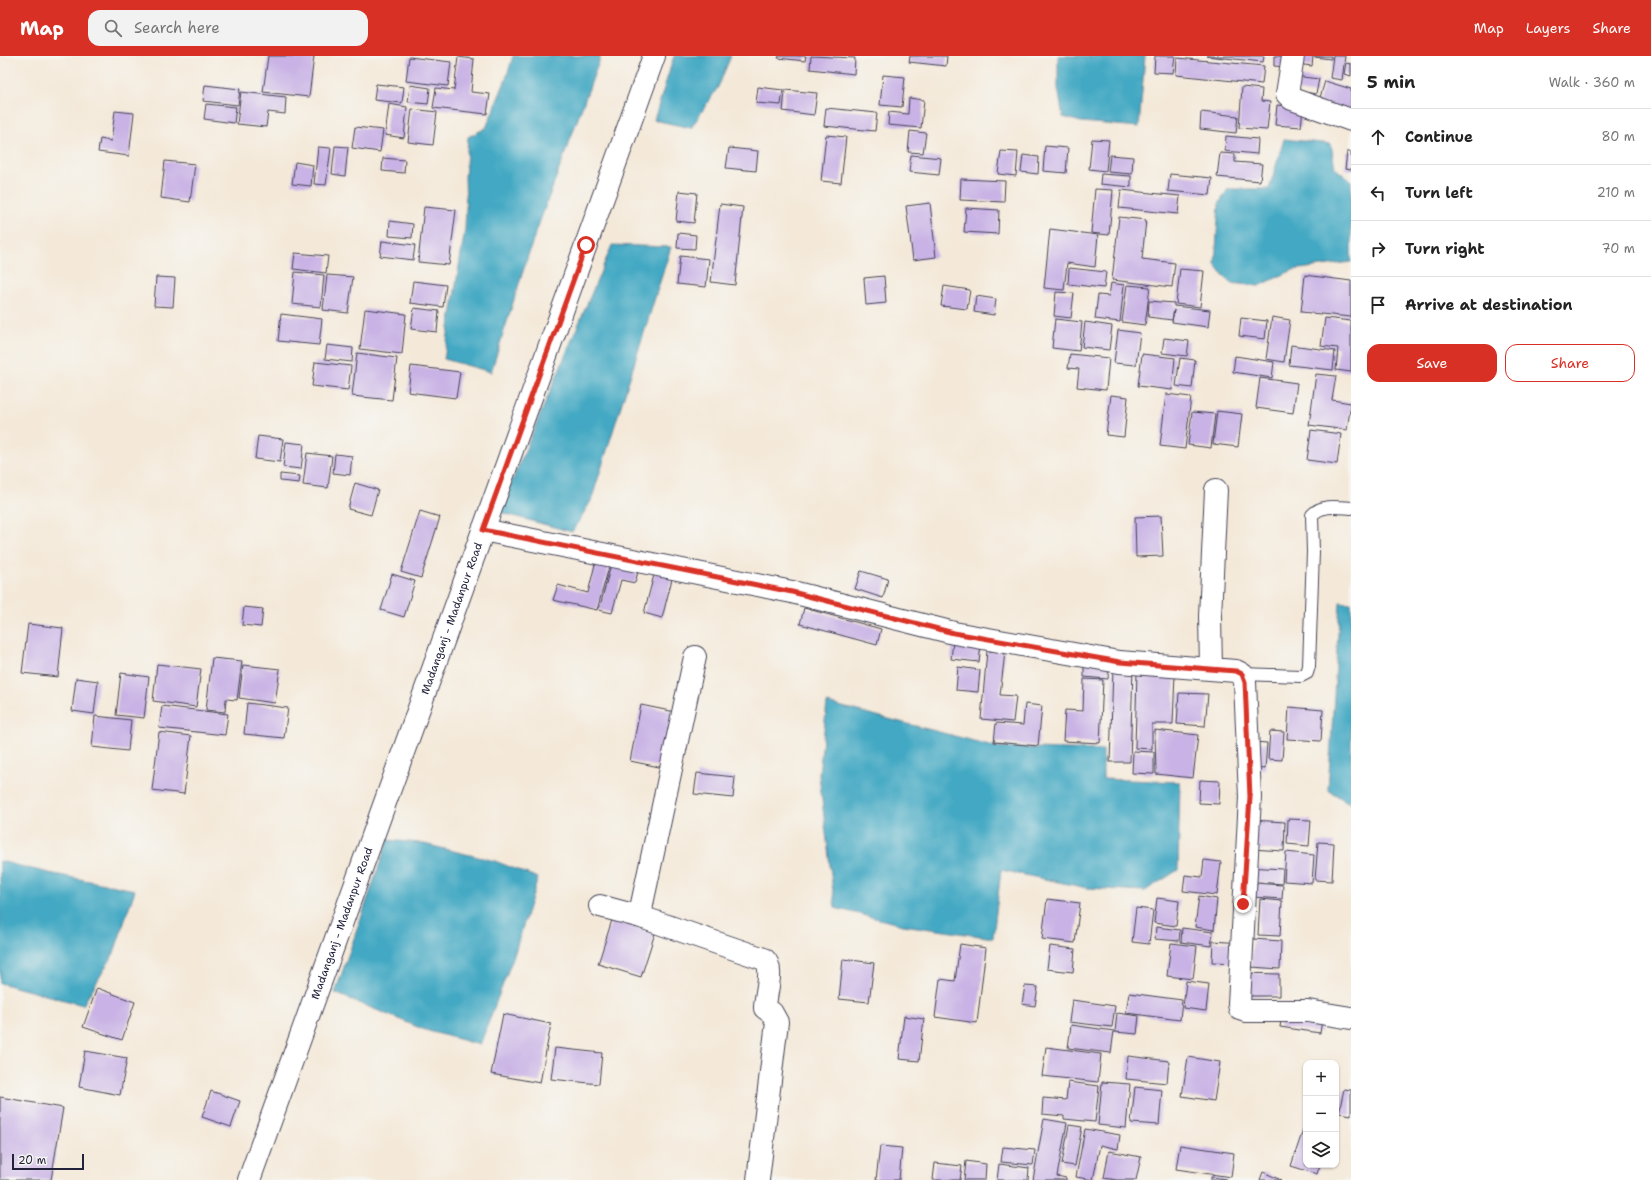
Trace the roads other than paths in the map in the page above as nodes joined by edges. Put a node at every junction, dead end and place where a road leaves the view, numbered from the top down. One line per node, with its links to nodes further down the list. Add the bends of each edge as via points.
1 (654, 56): 6 (street, Madanganj - Madanpur Road)
2 (1293, 56): 3 (street, via 1287,94 1292,99)
3 (1351, 120)
4 (1216, 490): 8 (street, via 1210,616)
5 (1351, 508): 9 (lane, via 1328,507 1318,509 1312,515 1313,560 1307,673 1301,676)
6 (483, 530): 8 (street, via 792,592 954,633 1120,662); 13 (street, Madanganj - Madanpur Road)
7 (695, 657): 11 (street)
8 (1211, 669): 9 (street, via 1236,671)
9 (1242, 674): 12 (street, via 1245,682 1250,797 1240,1009 1308,1011)
10 (600, 906): 11 (street)
11 (641, 917): 14 (street, via 768,962 770,970 765,1008 772,1012 776,1022)
12 (1351, 1018)
13 (249, 1180)
14 (758, 1180)

